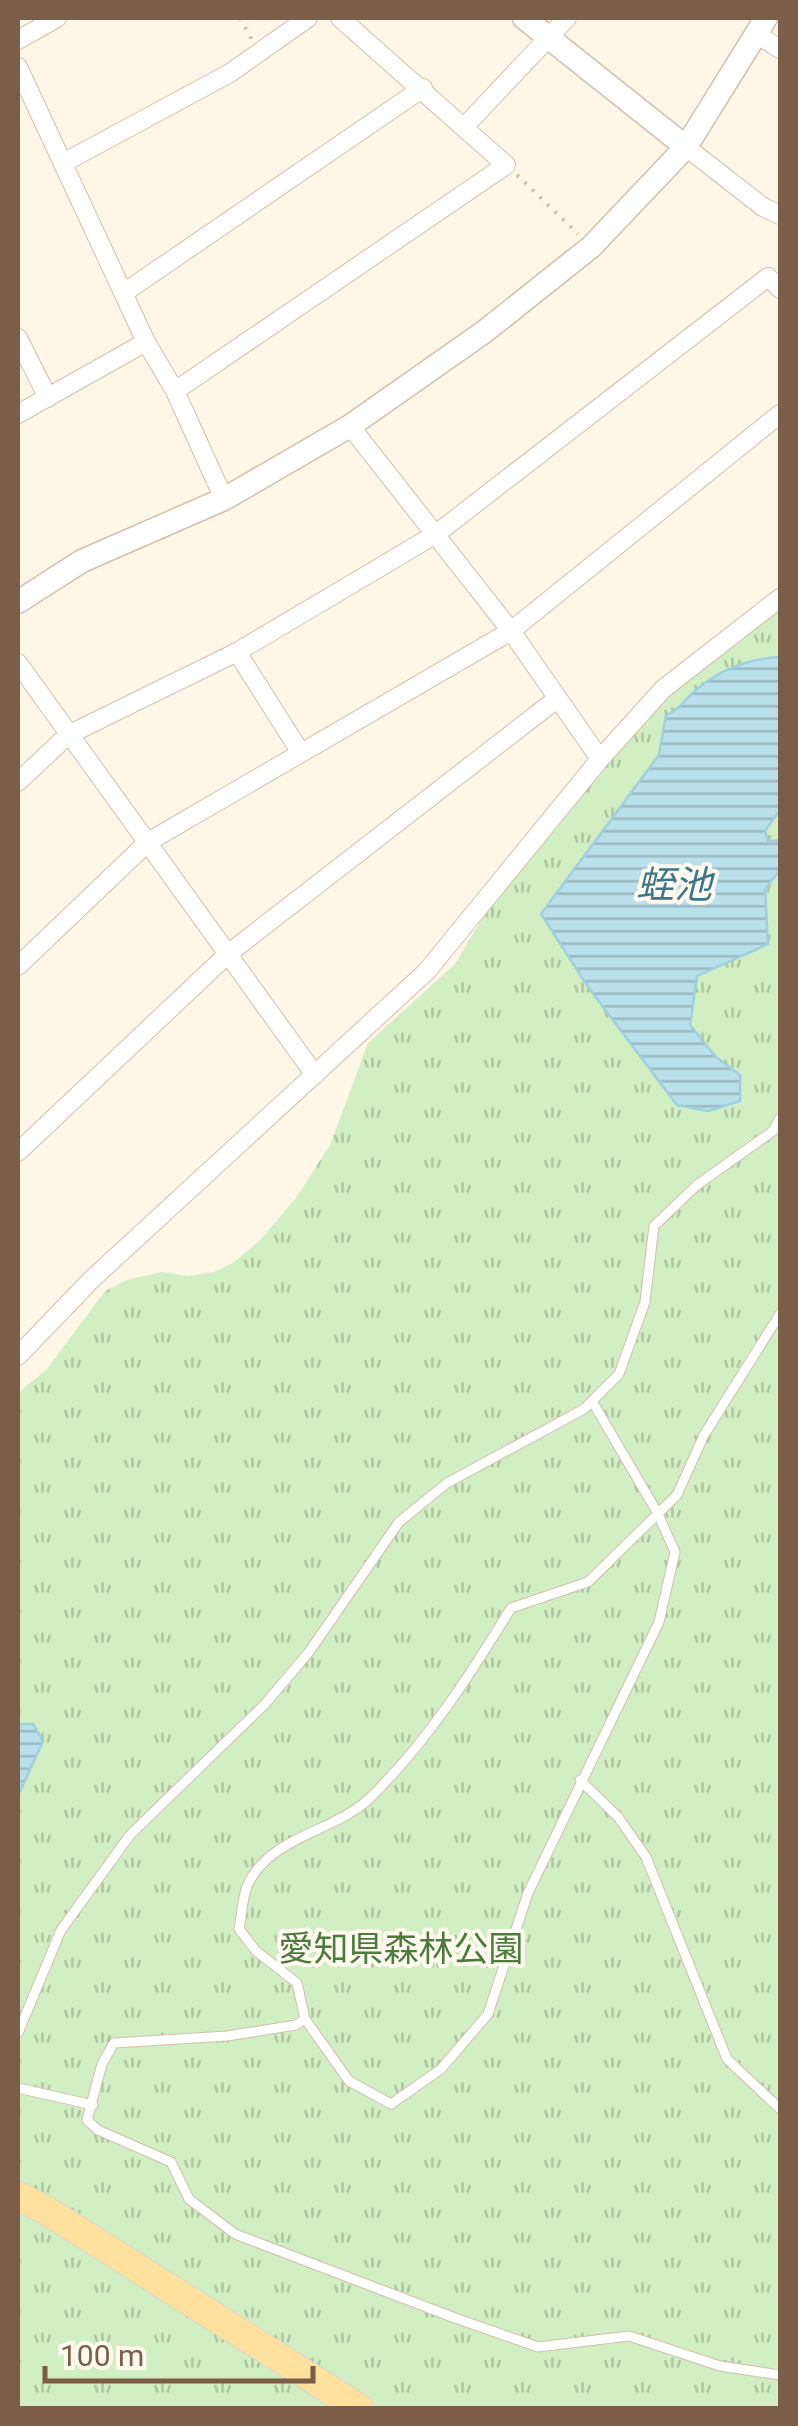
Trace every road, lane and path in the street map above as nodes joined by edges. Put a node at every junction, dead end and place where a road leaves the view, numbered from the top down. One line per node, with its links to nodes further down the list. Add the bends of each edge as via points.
1 (58, 18): 9 (street)
2 (240, 18): 11 (path)
3 (308, 18): 11 (street)
4 (340, 18): 13 (street)
5 (524, 18): 8 (street)
6 (566, 18): 8 (street)
7 (761, 26): 10 (street); 15 (street)
8 (549, 38): 14 (street); 15 (street)
9 (18, 40)
10 (780, 49)
11 (259, 52): 16 (street)
12 (18, 67): 16 (street)
13 (423, 88): 14 (street); 21 (street)
14 (464, 127): 17 (street)
15 (686, 147): 18 (street); 19 (street)
16 (65, 162): 21 (street)
17 (506, 165): 19 (path); 24 (street)
18 (780, 215)
19 (591, 247): 28 (street)
20 (780, 289): 30 (street, via 768,277)
21 (126, 292): 23 (street)
22 (18, 338): 25 (street)
23 (146, 342): 24 (street); 25 (street)
24 (175, 391): 29 (street)
25 (48, 398): 26 (street)
26 (18, 414)
27 (780, 414): 33 (street)
28 (350, 426): 29 (street); 30 (street)
29 (224, 500): 32 (street, via 82,561)
30 (436, 534): 33 (street); 34 (street)
31 (780, 598): 39 (street, via 664,689)
32 (18, 602)
33 (512, 631): 36 (street); 38 (street)
34 (237, 652): 37 (street); 38 (street)
35 (18, 663): 37 (street)
36 (558, 698): 39 (street); 42 (street)
37 (68, 735): 40 (street); 41 (street)
38 (301, 753): 41 (street)
39 (600, 759): 44 (street, via 427,971)
40 (18, 782)
41 (148, 842): 42 (street); 43 (street)
42 (229, 953): 44 (street); 46 (street)
43 (18, 966)
44 (316, 1075): 48 (street, via 91,1280)
45 (780, 1118): 49 (lane, via 773,1131 696,1185 654,1226 636,1334 619,1374)
46 (18, 1152)
47 (780, 1314): 50 (lane, via 704,1435 677,1496)
48 (18, 1356)
49 (592, 1401): 50 (lane); 52 (lane, via 552,1430 447,1483 399,1522 265,1704 100,1872 61,1930)
50 (657, 1512): 51 (lane, via 674,1552 659,1622); 54 (lane, via 588,1582 510,1608 457,1697 370,1798 331,1828 283,1845 248,1883 239,1929 297,1983)
51 (580, 1780): 54 (lane, via 528,1893 488,2014 427,2081 391,2104 382,2102 349,2080); 58 (lane, via 646,1857 727,2059)
52 (32, 1993): 53 (lane); 55 (lane)
53 (18, 2003)
54 (305, 2019): 57 (lane, via 227,2036 114,2043)
55 (18, 2033)
56 (18, 2088): 57 (lane)
57 (93, 2104): 60 (lane, via 87,2120 171,2162 190,2199 235,2234 538,2347 629,2336 720,2366)
58 (780, 2108)
59 (18, 2196): 61 (main road)
60 (780, 2375)
61 (359, 2408)

